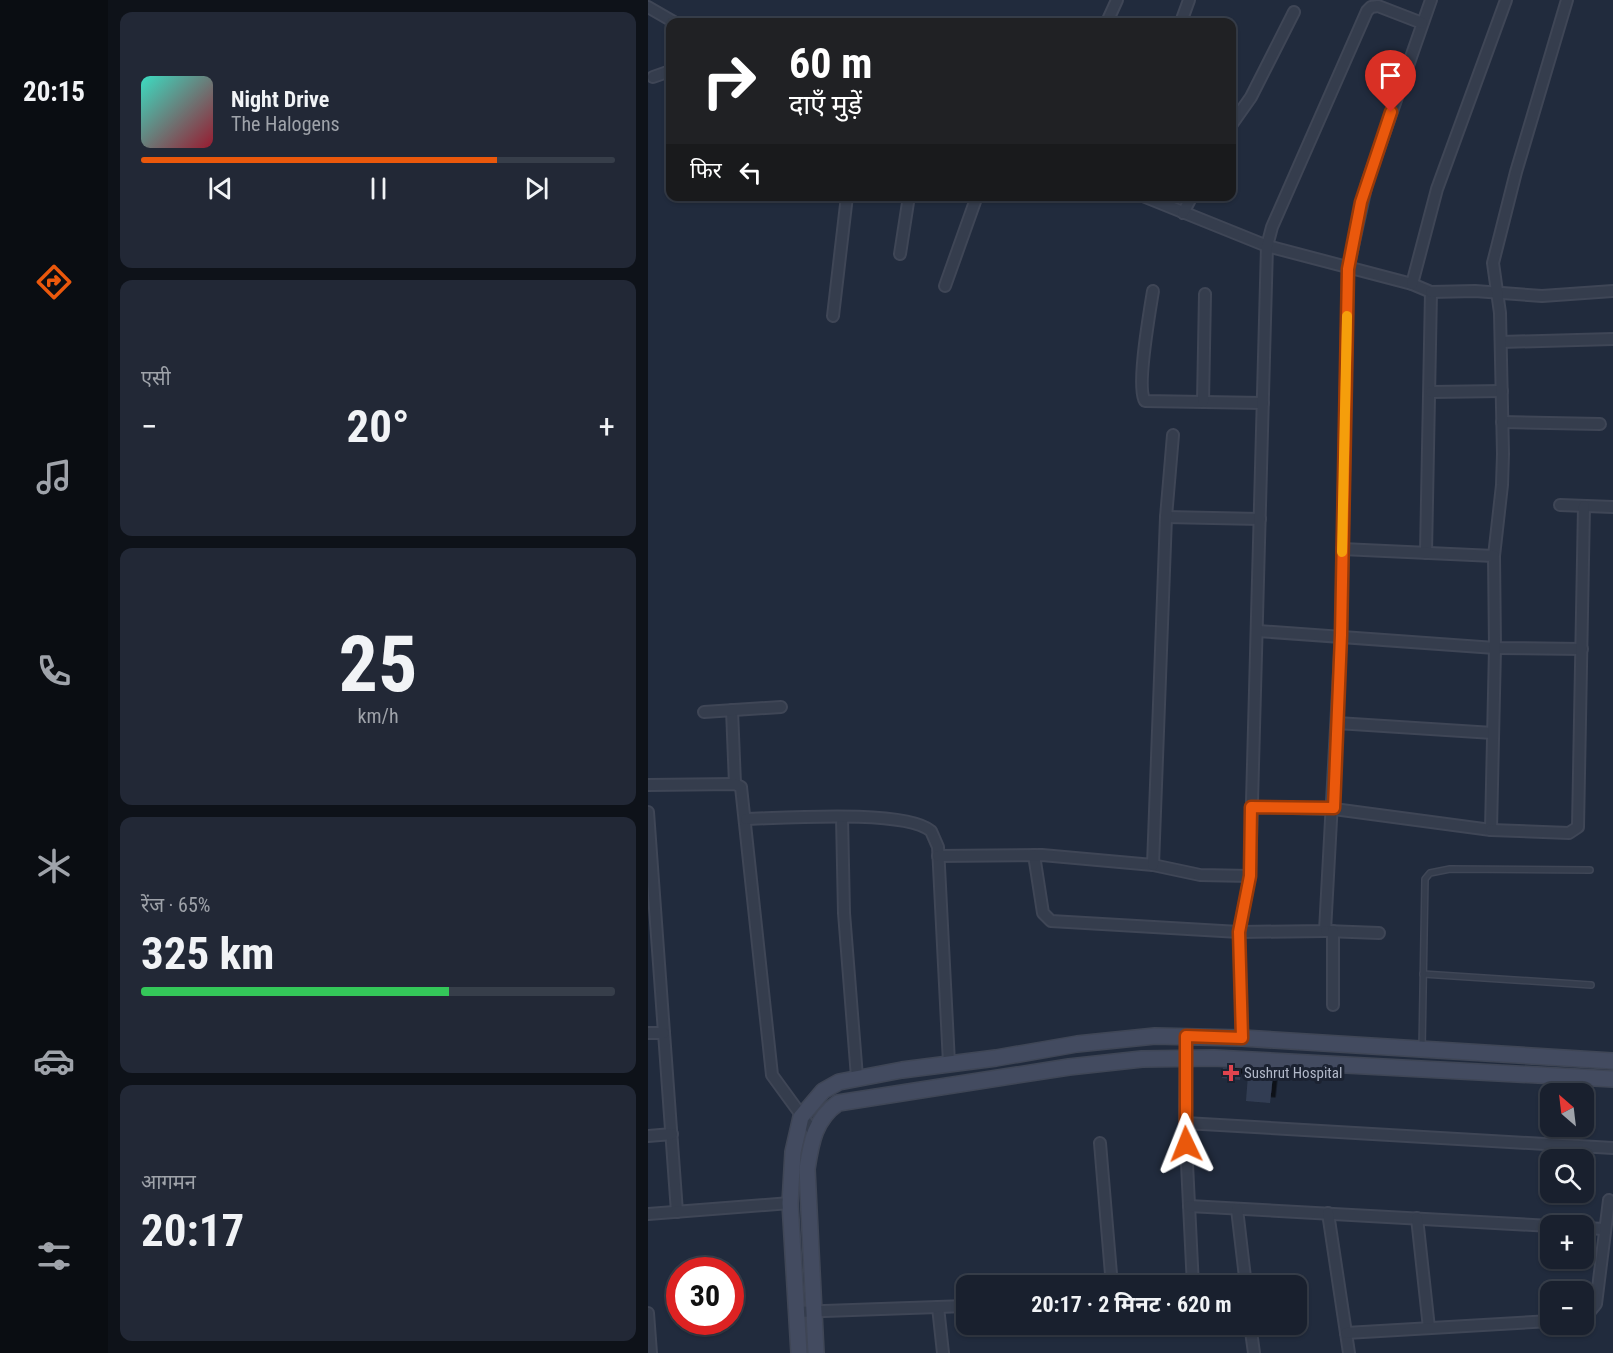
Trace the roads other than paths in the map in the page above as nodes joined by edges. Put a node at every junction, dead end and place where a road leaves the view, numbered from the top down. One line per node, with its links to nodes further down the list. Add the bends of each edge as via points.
1 (1117, 0): 9 (street)
2 (1190, 0): 10 (street)
3 (1431, 0): 11 (street)
4 (1506, 0): 24 (street, via 1437,189)
5 (1567, 0): 29 (street, via 1496,249)
6 (648, 7): 8 (street)
7 (1294, 12): 14 (street)
8 (667, 18)
9 (1109, 18)
10 (1183, 18)
11 (1422, 23): 21 (street, via 1378,6 1367,11); 23 (street, via 1367,183)
12 (666, 72): 13 (street)
13 (653, 77)
14 (1236, 118)
15 (846, 201): 31 (street)
16 (908, 201): 22 (street)
17 (975, 201): 25 (street)
18 (1155, 201): 20 (street)
19 (1189, 201): 20 (street)
20 (1183, 213): 21 (street)
21 (1267, 246): 23 (street); 37 (street)
22 (900, 254)
23 (1348, 269): 24 (street); 46 (street)
24 (1412, 284): 28 (street)
25 (945, 286)
26 (1153, 291): 36 (street, via 1144,353 1143,397 1151,402)
27 (1613, 291): 29 (street, via 1542,296)
28 (1431, 292): 29 (street); 35 (street)
29 (1496, 293): 33 (street)
30 (1205, 294): 36 (street)
31 (833, 316)
32 (1613, 339): 33 (street)
33 (1501, 342): 34 (street)
34 (1502, 391): 35 (street); 38 (street)
35 (1431, 392): 47 (street)
36 (1203, 402): 37 (street)
37 (1263, 403): 45 (street)
38 (1502, 422): 39 (street); 48 (street, via 1502,485)
39 (1600, 424)
40 (1173, 435): 44 (street)
41 (1560, 505): 42 (street)
42 (1584, 506): 43 (street); 52 (street)
43 (1613, 507)
44 (1166, 517): 45 (street); 68 (street)
45 (1260, 519): 49 (street)
46 (1342, 549): 47 (street); 50 (street)
47 (1426, 553): 48 (street)
48 (1494, 556): 51 (street)
49 (1258, 631): 50 (street); 60 (street)
50 (1341, 635): 51 (street); 56 (street)
51 (1496, 648): 52 (street); 57 (street)
52 (1582, 649): 65 (street, via 1578,827 1569,833)
53 (781, 707): 54 (street)
54 (732, 710): 55 (street); 58 (street)
55 (705, 712)
56 (1337, 723): 57 (street); 61 (street)
57 (1493, 732): 65 (street)
58 (735, 784): 59 (street); 64 (street, via 741,786)
59 (648, 785)
60 (1251, 807): 61 (street); 70 (street)
61 (1334, 808): 65 (street); 71 (street)
62 (648, 812): 74 (street)
63 (842, 817): 64 (street); 67 (street, via 926,826 935,838); 86 (street, via 844,913)
64 (746, 819): 88 (street, via 772,1075)
65 (1491, 830)
66 (1034, 855): 67 (street); 68 (street); 72 (street, via 1043,913 1051,921)
67 (938, 856): 85 (street)
68 (1153, 865): 70 (street, via 1200,875)
69 (1590, 870): 75 (lane, via 1450,869 1430,873 1425,879)
70 (1250, 876): 72 (street)
71 (1329, 931): 72 (street); 73 (street); 77 (street)
72 (1239, 932): 81 (street)
73 (1379, 933)
74 (654, 963): 79 (street)
75 (1423, 974): 76 (lane); 82 (lane)
76 (1591, 985)
77 (1333, 1005)
78 (648, 1033): 79 (street)
79 (664, 1033): 90 (street)
80 (1186, 1036): 81 (street); 83 (street); 85 (street, via 1132,1037)
81 (1242, 1038): 82 (street)
82 (1422, 1051): 84 (street)
83 (1186, 1058): 87 (street); 89 (street); 91 (street, via 1109,1062 838,1103 827,1111)
84 (1613, 1061)
85 (949, 1063): 86 (street)
86 (857, 1077): 88 (street, via 823,1090)
87 (1613, 1079)
88 (801, 1117): 91 (street); 96 (street, via 793,1152)
89 (1185, 1123): 94 (street); 97 (street)
90 (672, 1134): 92 (street); 99 (street)
91 (814, 1134): 112 (street, via 807,1169)
92 (648, 1136)
93 (1100, 1143): 106 (street)
94 (1613, 1148)
95 (1609, 1200): 105 (street)
96 (789, 1203): 99 (street); 113 (street)
97 (1189, 1206): 98 (street); 107 (street)
98 (1237, 1209): 100 (street); 108 (street)
99 (677, 1212): 101 (street)
100 (1328, 1213): 102 (street); 117 (street)
101 (648, 1214)
102 (1417, 1218): 103 (street); 116 (street)
103 (1540, 1225)
104 (1594, 1228): 105 (street)
105 (1605, 1229): 111 (street)
106 (1111, 1275)
107 (1192, 1275)
108 (1245, 1275)
109 (956, 1306): 110 (street)
110 (938, 1307): 112 (street); 122 (street)
111 (1594, 1307)
112 (813, 1311): 113 (street); 121 (street)
113 (796, 1312): 120 (street)
114 (648, 1313): 119 (street)
115 (1540, 1322): 116 (street)
116 (1430, 1328): 117 (street)
117 (1346, 1333): 124 (street)
118 (1252, 1335): 123 (street)
119 (651, 1353)
120 (799, 1353)
121 (816, 1353)
122 (943, 1353)
123 (1254, 1353)
124 (1349, 1353)

